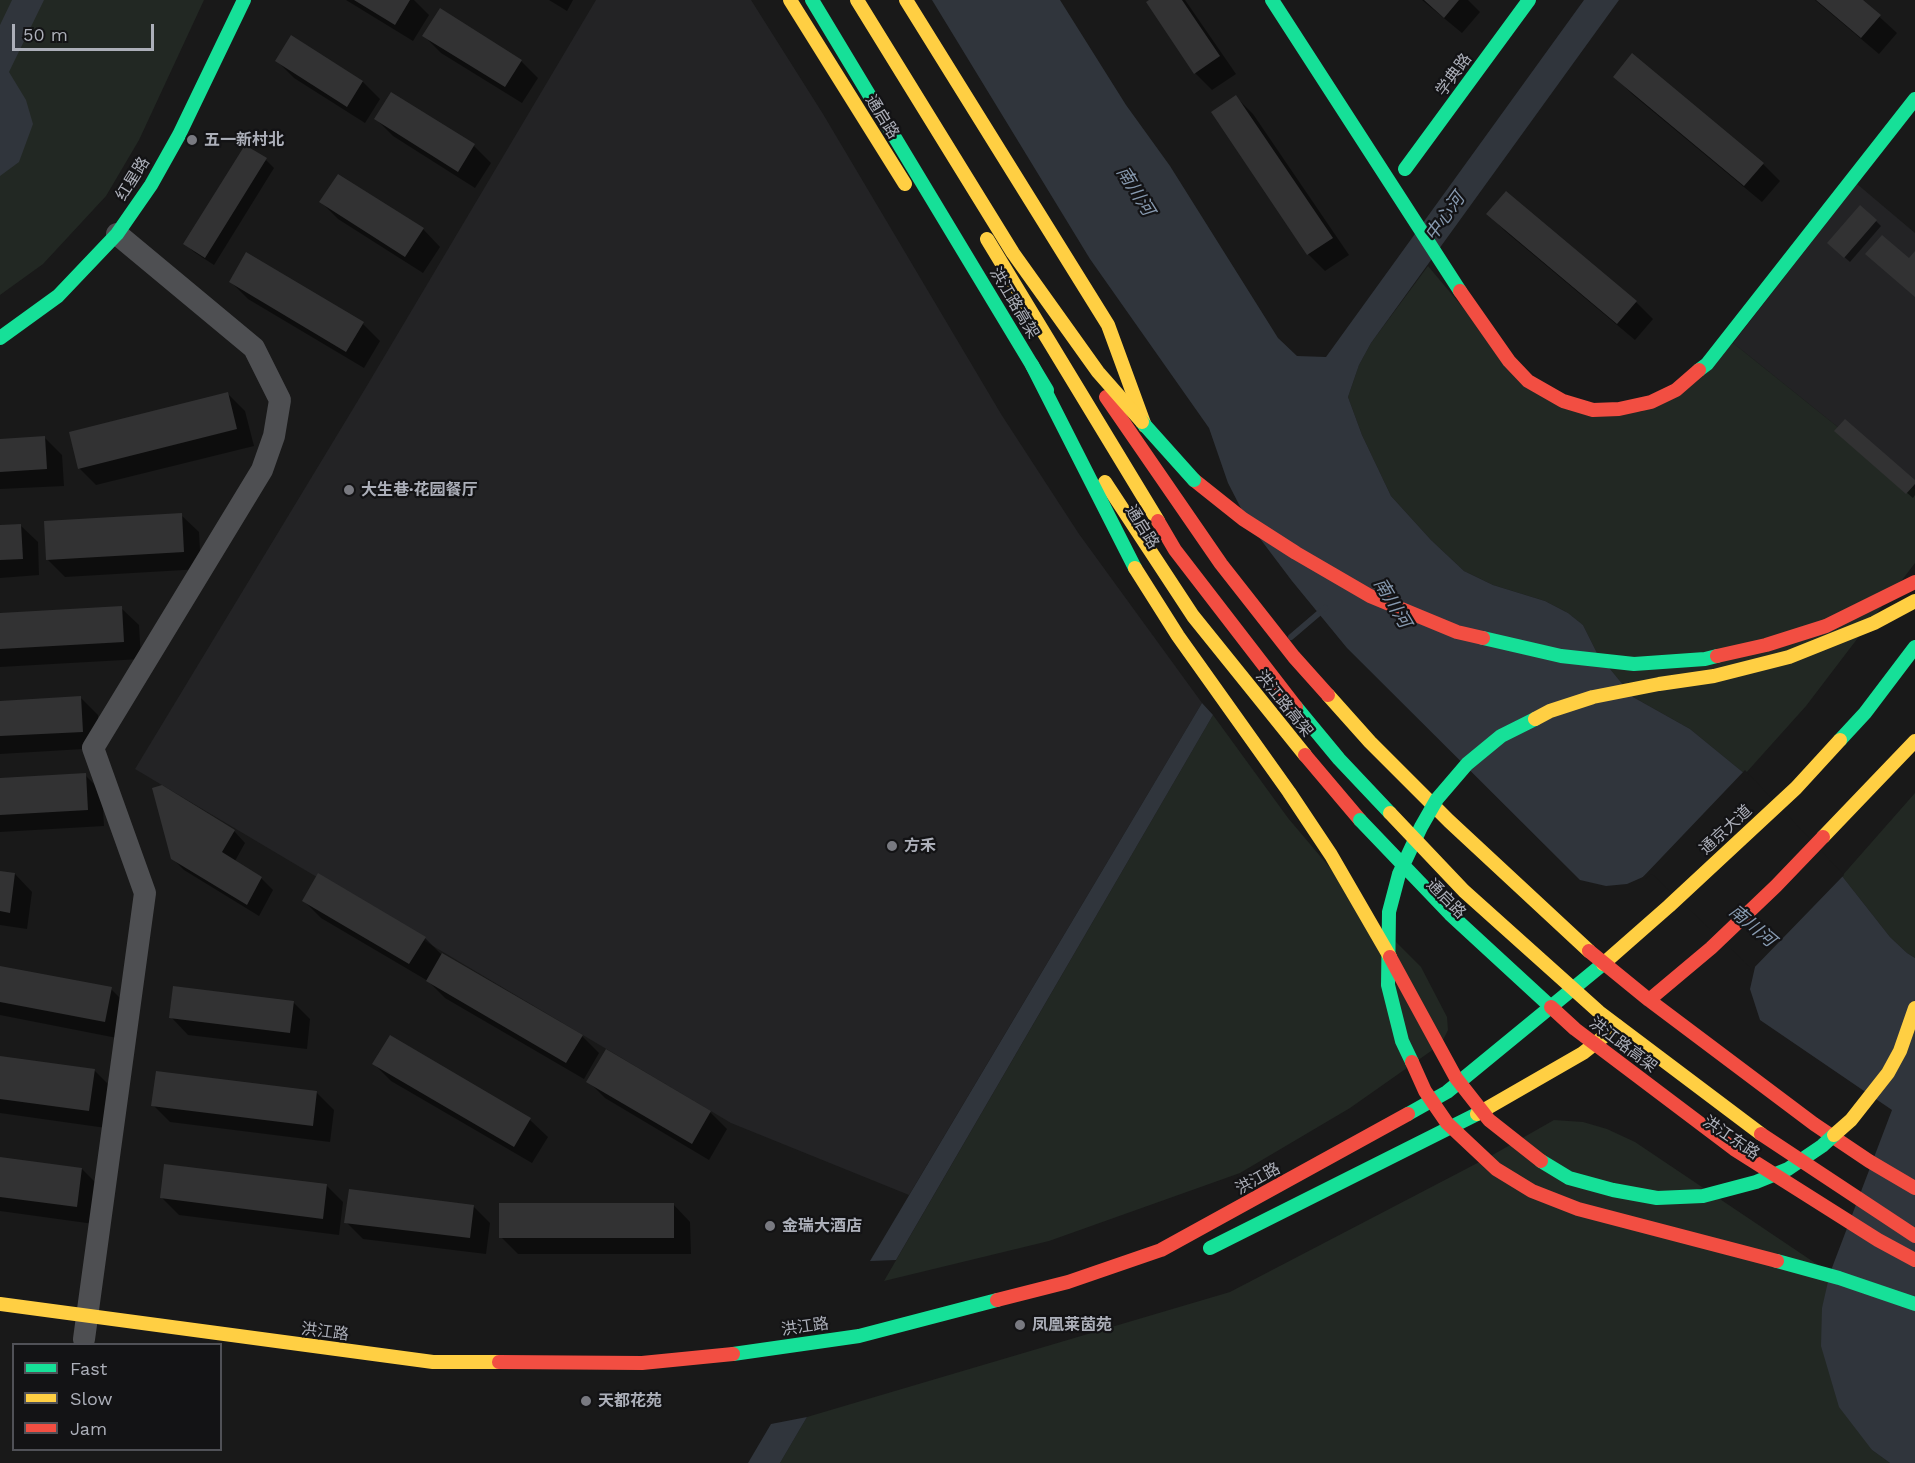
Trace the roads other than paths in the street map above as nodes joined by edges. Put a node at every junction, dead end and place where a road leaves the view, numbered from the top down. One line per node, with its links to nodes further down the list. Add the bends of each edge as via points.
1 (243, 0): 14 (main road, 红星路, via 179,135)
2 (790, 0): 11 (main road, 通启路)
3 (812, 0): 16 (main road, 洪江路高架)
4 (849, 0): 17 (main road, 通启路, via 959,181)
5 (857, 0): 18 (main road, bridge, via 1013,253 1098,372 1194,480 1243,519 1370,596 1457,632 1561,656 1634,664 1705,659 1766,645 1826,626)
6 (906, 0): 17 (main road, via 1108,325 1157,461)
7 (1272, 0): 9 (main road, via 1509,361 1528,381 1553,396 1593,410 1651,402 1676,390 1707,364)
8 (1529, 0): 10 (main road, 学典路)
9 (1915, 99)
10 (1405, 169)
11 (910, 191)
12 (923, 212): 21 (main road, 通启路, via 1160,587)
13 (981, 230): 32 (main road, 洪江路高架, bridge, via 1176,550 1272,678 1339,759 1464,891 1599,1012 1748,1126)
14 (117, 234): 15 (main road, 红星路, via 58,296); 38 (street, via 254,348 280,400 262,470 93,748 144,893)
15 (0, 338)
16 (1032, 365): 27 (main road, bridge, via 1133,564 1178,636 1331,855 1456,1078 1489,1120 1531,1155 1569,1178 1657,1198 1703,1196 1756,1182 1788,1169 1822,1146 1868,1102 1900,1051); 34 (main road, 洪江路高架, bridge, via 1193,616 1360,820 1450,914 1575,1029 1725,1142)
17 (1186, 514): 24 (main road, 通启路, via 1294,657 1370,742 1534,902)
18 (1915, 582)
19 (1915, 601): 37 (main road, bridge, via 1874,623 1789,657 1714,676 1593,697 1550,711 1501,736 1467,764 1437,799 1421,827 1399,874 1389,912 1388,964 1388,985 1402,1041 1425,1091 1448,1123 1496,1169 1532,1191 1578,1209 1839,1278)
20 (1915, 647): 24 (main road, 通京大道, via 1865,713 1796,788)
21 (1236, 691)
22 (1915, 741): 26 (main road, via 1776,886 1712,948)
23 (1340, 818): 25 (main road, 通启路)
24 (1604, 964): 26 (main road); 28 (main road, 通京大道)
25 (1516, 993)
26 (1645, 1004): 31 (main road, via 1869,1161)
27 (1915, 1008)
28 (1543, 1020): 30 (main road, 洪江东路); 40 (main road, 洪江路, via 1447,1092 1161,1250 1068,1282 859,1336 642,1363 433,1362)
29 (1624, 1020): 30 (main road)
30 (1583, 1053): 33 (main road, via 1472,1117); 35 (main road, 洪江东路, via 1666,1114 1837,1228)
31 (1915, 1188)
32 (1915, 1236)
33 (1196, 1255)
34 (1915, 1260)
35 (1915, 1272)
36 (0, 1304): 38 (main road, 洪江路)
37 (1915, 1304)
38 (85, 1333): 39 (main road, 洪江路)
39 (205, 1343)
40 (222, 1344)

